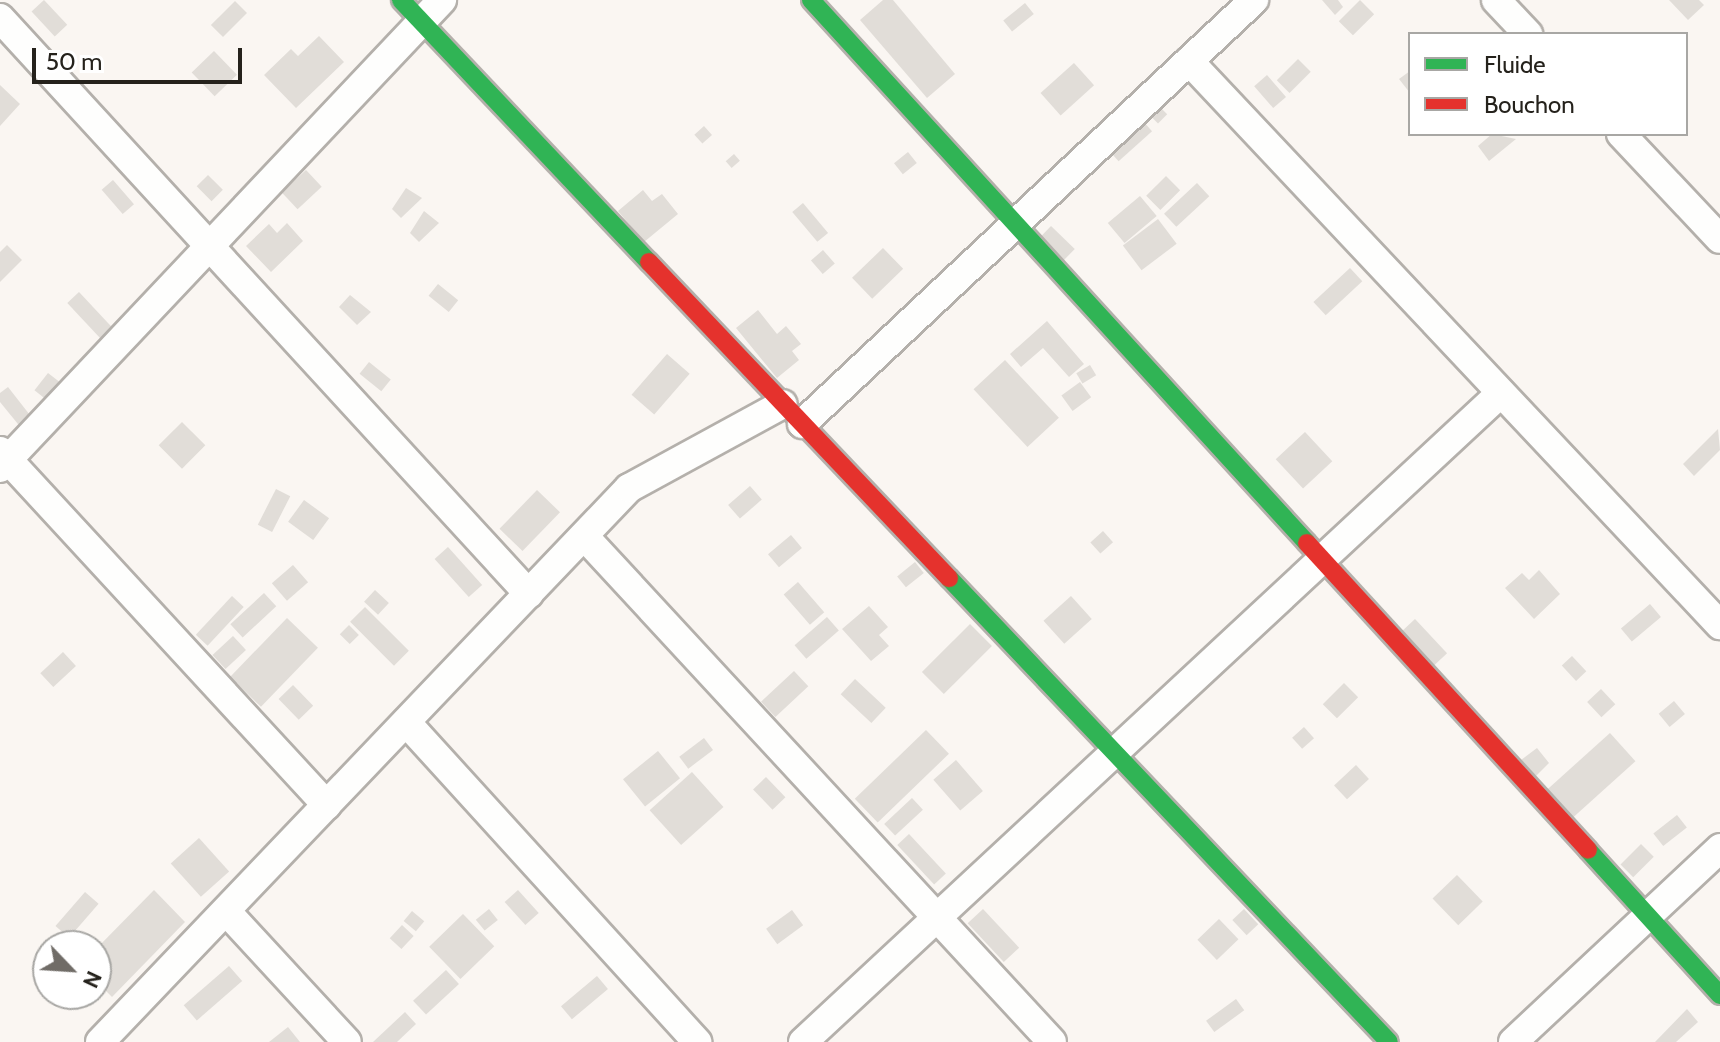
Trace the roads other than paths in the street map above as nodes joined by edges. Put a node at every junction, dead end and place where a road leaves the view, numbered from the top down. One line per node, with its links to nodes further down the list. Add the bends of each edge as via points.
1 (401, 0): 7 (street)
2 (442, 0): 7 (street)
3 (812, 0): 11 (street)
4 (1254, 0): 9 (street)
5 (1496, 0): 8 (street)
6 (0, 18): 13 (street)
7 (421, 22): 13 (street); 15 (street)
8 (1526, 32)
9 (1189, 61): 11 (street); 14 (street)
10 (1623, 136): 12 (street)
11 (1016, 223): 15 (street); 18 (street)
12 (1720, 239)
13 (210, 246): 16 (street); 19 (street)
14 (1501, 393): 18 (street); 20 (street)
15 (793, 414): 17 (street, via 629,488); 22 (street)
16 (3, 460): 23 (street)
17 (584, 536): 19 (street); 27 (street)
18 (1323, 559): 22 (street); 26 (street)
19 (529, 594): 21 (street)
20 (1720, 625)
21 (406, 722): 23 (street); 31 (street)
22 (1114, 753): 27 (street); 34 (street)
23 (327, 805): 25 (street)
24 (1720, 848): 26 (street)
25 (226, 911): 29 (street); 30 (street)
26 (1648, 915): 28 (street); 35 (street)
27 (937, 918): 32 (street); 33 (street)
28 (1720, 995)
29 (100, 1042)
30 (347, 1042)
31 (697, 1042)
32 (803, 1042)
33 (1052, 1042)
34 (1389, 1042)
35 (1513, 1042)

